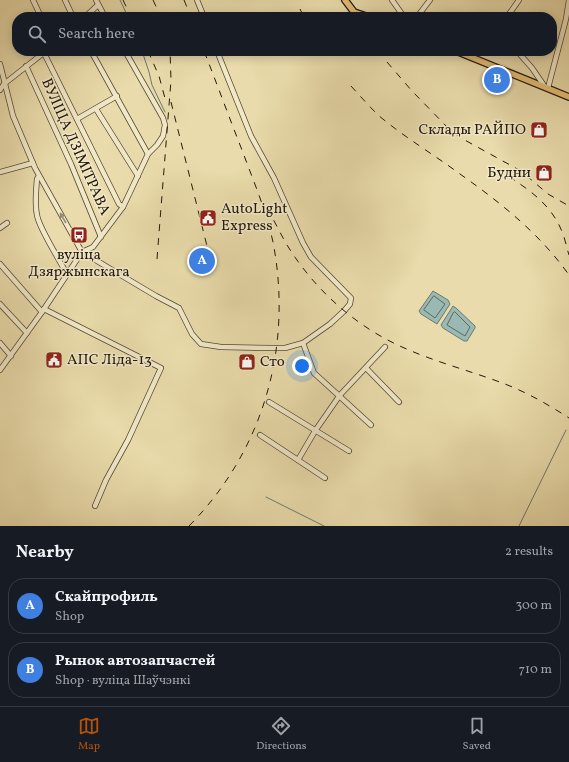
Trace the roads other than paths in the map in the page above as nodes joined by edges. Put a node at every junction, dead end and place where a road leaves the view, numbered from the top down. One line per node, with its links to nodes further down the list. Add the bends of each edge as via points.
1 (34, 0): 11 (street)
2 (65, 0): 12 (street)
3 (96, 0): 10 (street)
4 (197, 0): 15 (street)
5 (345, 0): 16 (main road)
6 (430, 0): 18 (street)
7 (519, 0): 19 (street)
8 (569, 0): 20 (street)
9 (393, 1): 17 (street)
10 (98, 5): 13 (street); 14 (street)
11 (39, 12)
12 (71, 12)
13 (90, 12)
14 (102, 12)
15 (202, 12)
16 (354, 12)
17 (401, 12)
18 (421, 12)
19 (511, 12)
20 (557, 50)
21 (40, 56): 30 (street)
22 (47, 56): 37 (street)
23 (94, 56): 34 (street)
24 (127, 56): 38 (street, via 164,124 162,136)
25 (219, 56): 54 (street, via 251,136 274,178 303,243 311,257 351,298 344,311)
26 (468, 56): 32 (main road)
27 (521, 56): 32 (street)
28 (555, 56): 32 (street)
29 (0, 64): 31 (street)
30 (26, 66): 31 (street); 46 (street, ВУЛІЦА ДЗІМІТРАВА)
31 (4, 84): 33 (street); 39 (street)
32 (546, 87): 35 (main road)
33 (0, 90)
34 (117, 96): 36 (street); 38 (street)
35 (569, 97)
36 (96, 109): 37 (street); 42 (street)
37 (77, 120): 43 (street)
38 (148, 154): 42 (street)
39 (33, 163): 40 (street); 41 (street)
40 (0, 172)
41 (39, 176): 47 (street, one-way to 41); 49 (street, via 36,184 38,220)
42 (138, 176): 43 (street)
43 (123, 208): 46 (street)
44 (7, 223): 45 (street)
45 (0, 228)
46 (101, 237): 47 (street, via 93,247)
47 (82, 252): 49 (street); 54 (street, via 179,308 192,334 201,344 221,347 286,348)
48 (0, 264): 51 (street)
49 (68, 272): 51 (street)
50 (0, 304): 52 (street)
51 (43, 311): 52 (street); 68 (street, via 161,368)
52 (27, 333): 56 (street)
53 (0, 343): 56 (street)
54 (303, 343): 59 (street, via 314,373)
55 (385, 347): 57 (street)
56 (10, 356): 58 (street)
57 (366, 368): 59 (street); 61 (street)
58 (0, 370)
59 (340, 396): 62 (street); 63 (street)
60 (269, 402): 63 (street)
61 (399, 402)
62 (372, 425)
63 (315, 431): 65 (street); 66 (street)
64 (260, 435): 66 (street)
65 (349, 451)
66 (298, 460): 67 (street)
67 (325, 478)
68 (95, 506)

